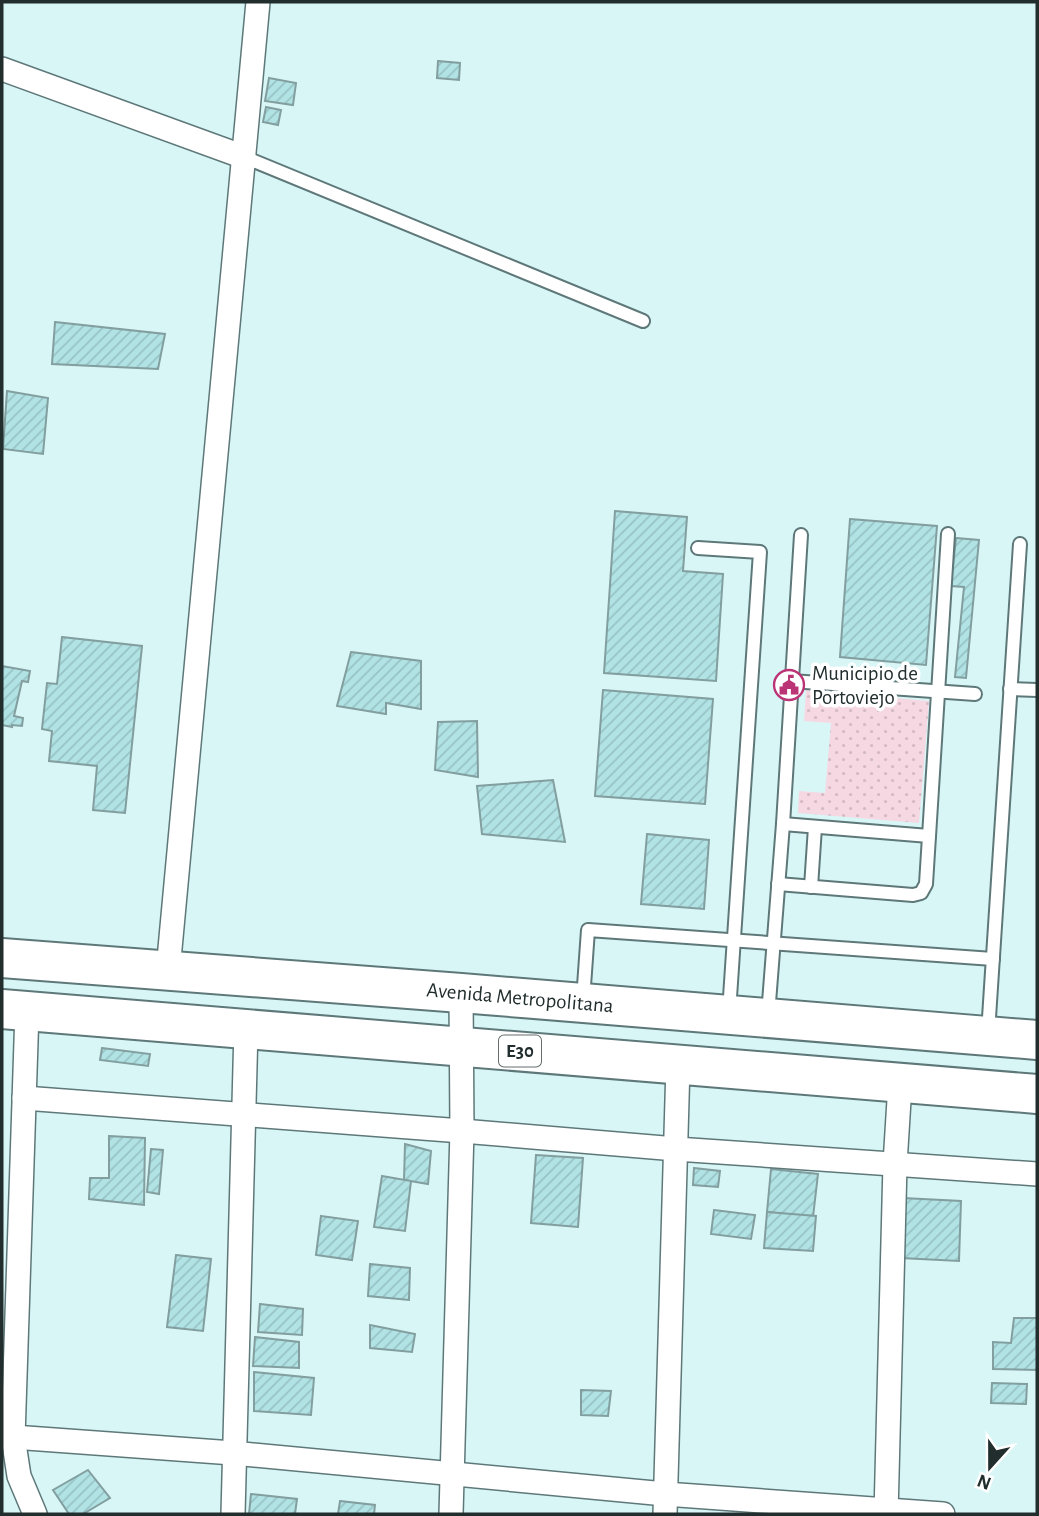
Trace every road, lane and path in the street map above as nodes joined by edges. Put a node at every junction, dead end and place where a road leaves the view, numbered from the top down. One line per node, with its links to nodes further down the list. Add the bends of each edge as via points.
1 (258, 2): 3 (street)
2 (2, 69): 3 (street)
3 (244, 157): 4 (lane); 23 (street)
4 (643, 321)
5 (948, 534): 12 (lane)
6 (801, 535): 9 (lane)
7 (1020, 544): 10 (lane)
8 (698, 548): 19 (lane, via 760,552)
9 (791, 681): 12 (lane); 14 (lane)
10 (1010, 689): 11 (lane); 22 (lane)
11 (1037, 690)
12 (938, 691): 13 (lane); 16 (lane)
13 (975, 694)
14 (783, 824): 15 (lane); 17 (lane)
15 (815, 827): 16 (lane); 18 (lane)
16 (929, 836): 18 (lane, via 926,884 921,893)
17 (778, 884): 18 (lane); 20 (lane)
18 (811, 887)
19 (734, 941): 20 (lane); 25 (lane, via 588,930); 27 (lane)
20 (773, 943): 22 (lane); 28 (lane)
21 (2, 958): 23 (highway, Avenida Metropolitana)
22 (993, 959): 30 (lane)
23 (168, 970): 24 (highway, Avenida Metropolitana)
24 (461, 993): 25 (highway, Avenida Metropolitana); 32 (street)
25 (582, 1004): 27 (highway, Avenida Metropolitana)
26 (14, 1010): 29 (highway, E30); 36 (street)
27 (729, 1016): 28 (highway, Avenida Metropolitana)
28 (768, 1019): 30 (highway, Avenida Metropolitana)
29 (246, 1029): 32 (highway, E30); 37 (street)
30 (988, 1037): 31 (highway, Avenida Metropolitana)
31 (1037, 1041)
32 (461, 1046): 33 (highway, E30); 38 (street)
33 (678, 1065): 34 (highway, E30); 39 (street)
34 (900, 1084): 35 (highway, E30); 40 (street)
35 (1037, 1094)
36 (24, 1098): 37 (street); 42 (street)
37 (244, 1114): 38 (street); 43 (street)
38 (462, 1130): 39 (street); 44 (street)
39 (676, 1149): 40 (street); 45 (street)
40 (895, 1164): 41 (street); 46 (street)
41 (1037, 1174)
42 (13, 1437): 43 (street); 47 (street, via 19,1476)
43 (233, 1453): 44 (street); 48 (street)
44 (452, 1473): 45 (street); 49 (street)
45 (665, 1504): 46 (street)
46 (886, 1512): 50 (street)
47 (35, 1514)
48 (233, 1514)
49 (451, 1514)
50 (943, 1514)

